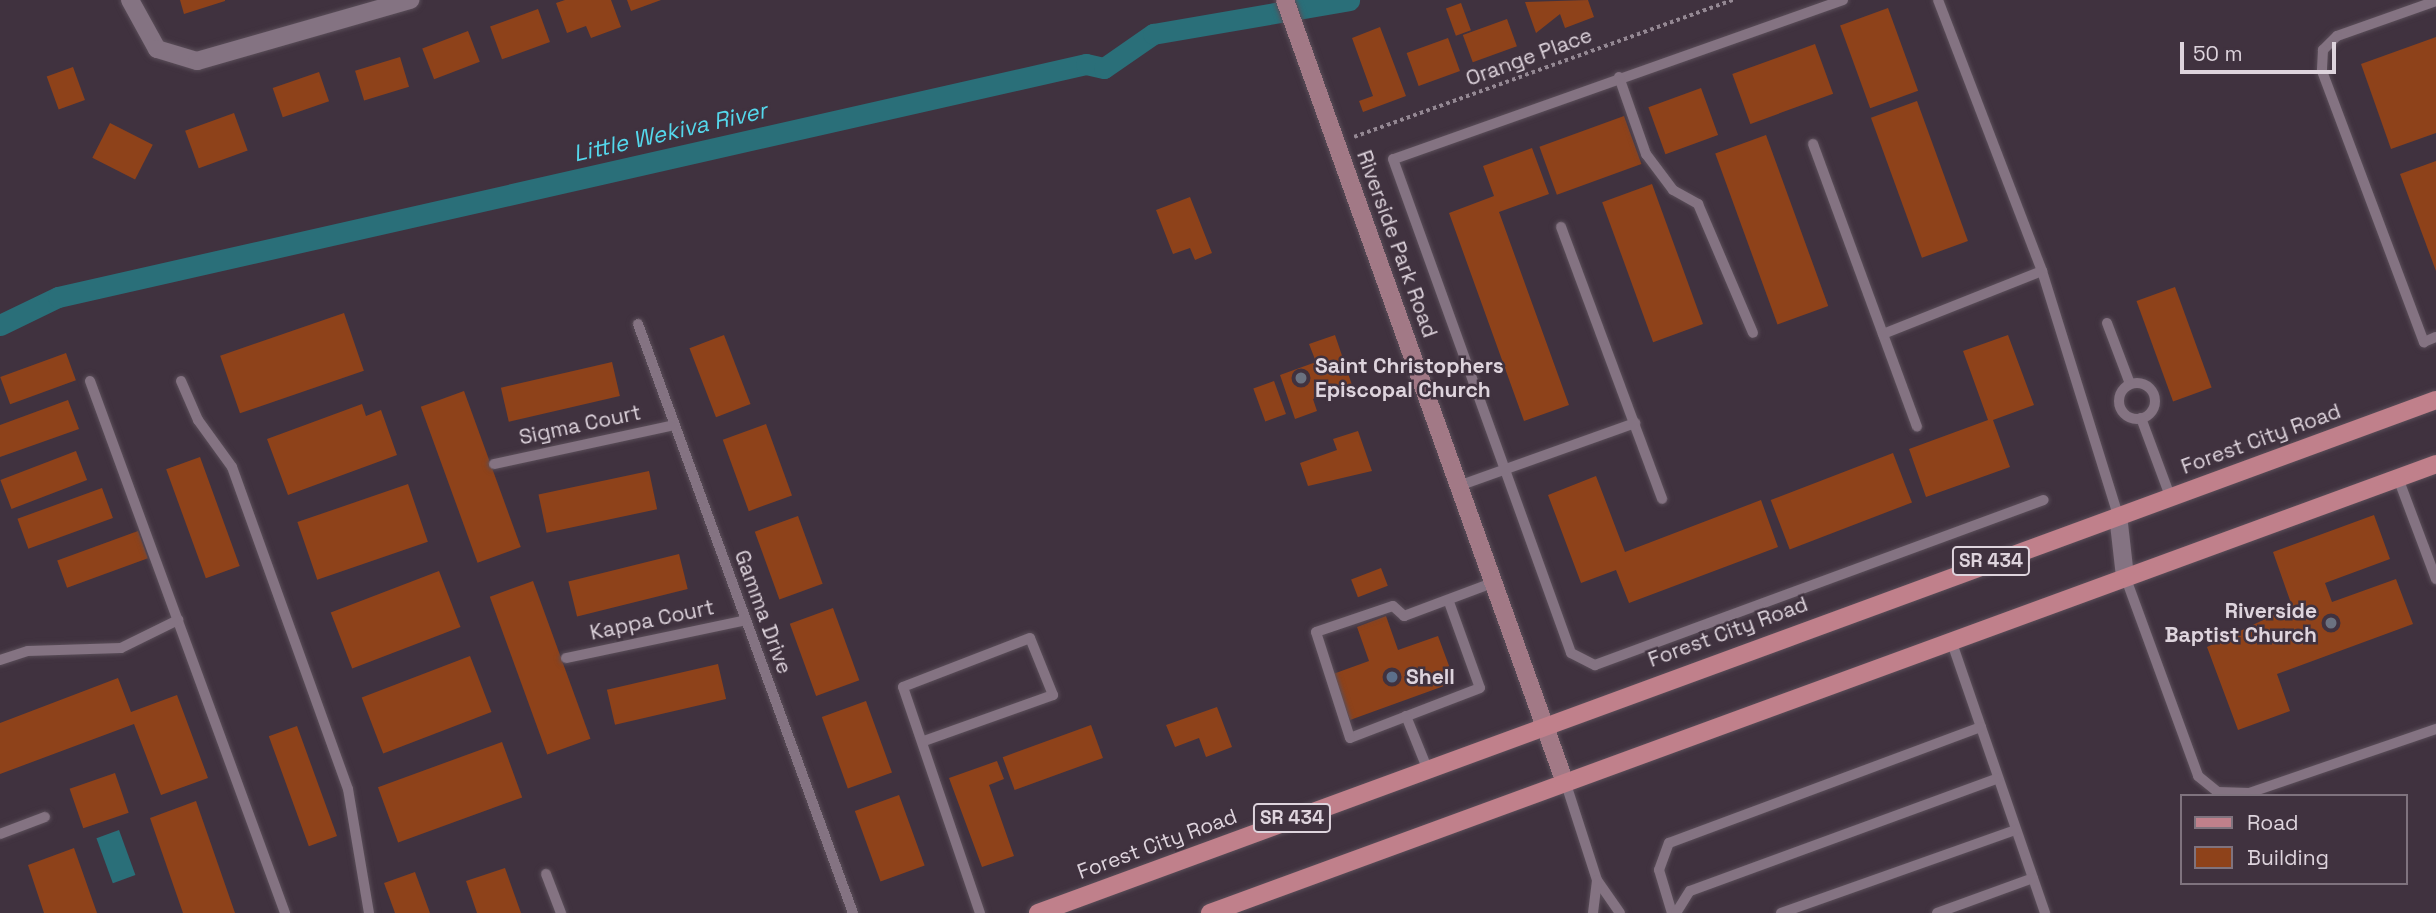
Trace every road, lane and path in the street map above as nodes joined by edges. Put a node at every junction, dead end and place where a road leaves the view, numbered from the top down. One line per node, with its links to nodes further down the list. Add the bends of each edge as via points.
1 (130, 0): 2 (street, via 157,50 197,61)
2 (410, 0)
3 (1285, 0): 9 (street, Riverside Park Road)
4 (1733, 0): 9 (path, Orange Place)
5 (1843, 0): 8 (lane)
6 (1938, 0): 12 (lane)
7 (2436, 1): 17 (lane, via 2337,36 2323,50 2322,72 2424,342)
8 (1619, 77): 15 (lane, via 1651,164 1673,190 1698,204); 28 (lane, via 1393,159)
9 (1336, 144): 30 (street, Riverside Park Road)
10 (1813, 144): 16 (lane)
11 (1561, 227): 23 (lane)
12 (2042, 271): 16 (lane); 34 (lane)
13 (2107, 323): 20 (lane)
14 (638, 324): 24 (lane, Gamma Drive)
15 (1753, 333)
16 (1883, 334): 25 (lane)
17 (2436, 337)
18 (90, 381): 39 (lane)
19 (181, 381): 59 (lane, via 198,420 232,467 348,789)
20 (2130, 384): 22 (lane, via 2119,398 2121,409); 22 (lane, via 2147,386 2153,396 2151,412)
21 (2436, 400): 31 (main road, Forest City Road / SR 434)
22 (2141, 418): 31 (lane)
23 (1634, 423): 28 (lane); 32 (lane)
24 (674, 425): 26 (lane, Sigma Court); 40 (lane, Gamma Drive)
25 (1917, 426)
26 (494, 464)
27 (2436, 464): 29 (main road)
28 (1504, 470): 30 (lane); 33 (lane, via 1571,653 1595,666)
29 (2398, 478): 35 (main road); 36 (lane)
30 (1461, 485): 37 (street, Riverside Park Road)
31 (2170, 496): 34 (main road, Forest City Road / SR 434)
32 (1662, 499)
33 (2044, 500)
34 (2118, 515): 35 (street); 45 (main road, Forest City Road / SR 434)
35 (2125, 576): 41 (main road); 47 (lane, via 2198,776 2218,792 2249,793)
36 (2436, 579)
37 (1496, 582): 38 (lane); 45 (street, Riverside Park Road)
38 (1448, 602): 44 (lane, via 1480,688); 44 (lane, via 1404,616 1393,606 1316,632 1350,738)
39 (178, 620): 43 (lane, via 121,648 28,651); 58 (lane)
40 (746, 620): 42 (lane, Kappa Court); 61 (lane, Gamma Drive)
41 (1951, 639): 46 (lane); 51 (main road)
42 (566, 658)
43 (0, 660)
44 (1406, 716): 49 (lane)
45 (1546, 723): 49 (main road, Forest City Road / SR 434); 51 (street, Riverside Park Road)
46 (1981, 727): 50 (lane); 67 (lane, via 1669,843 1659,870)
47 (2436, 729)
48 (924, 741): 48 (lane, via 1053,695 1030,638 903,687); 62 (lane)
49 (1427, 768): 63 (main road, Forest City Road / SR 434)
50 (1998, 778): 53 (lane); 67 (lane, via 1690,891)
51 (1564, 780): 57 (lane); 64 (main road)
52 (45, 817): 54 (lane)
53 (2016, 830): 56 (lane); 68 (lane)
54 (0, 834)
55 (546, 874): 60 (lane)
56 (2033, 878): 69 (lane); 70 (lane)
57 (1597, 880): 65 (lane); 66 (lane)
58 (285, 913)
59 (369, 913)
60 (561, 913)
61 (853, 913)
62 (980, 913)
63 (1038, 913)
64 (1210, 913)
65 (1593, 913)
66 (1620, 913)
67 (1674, 913)
68 (1781, 913)
69 (1937, 913)
70 (2045, 913)

